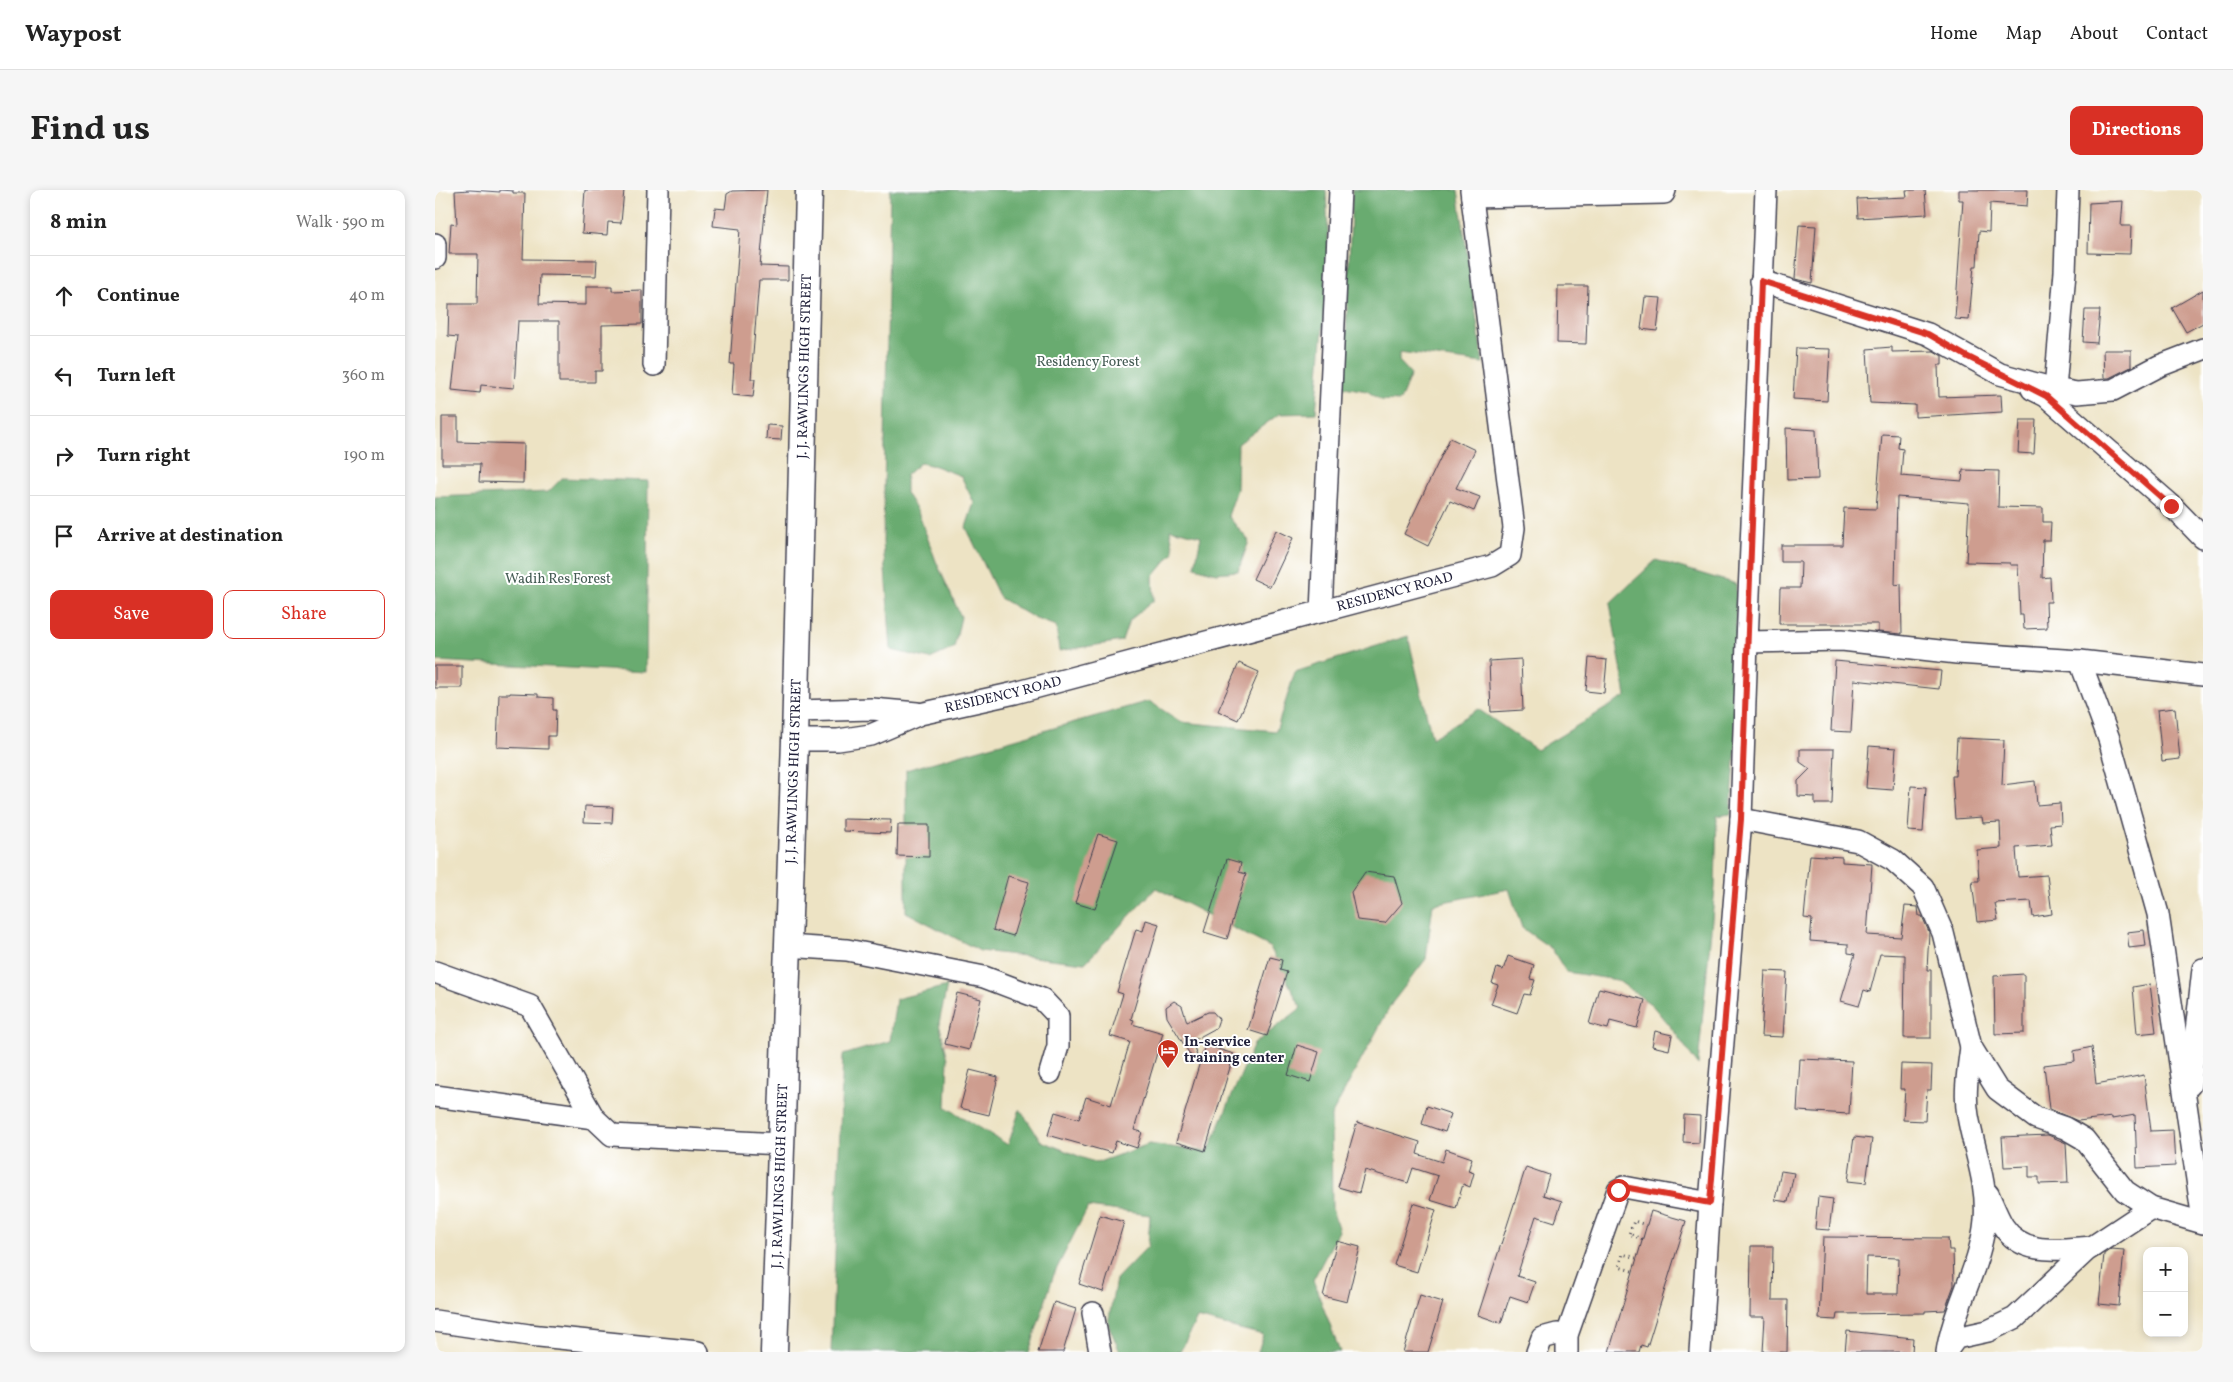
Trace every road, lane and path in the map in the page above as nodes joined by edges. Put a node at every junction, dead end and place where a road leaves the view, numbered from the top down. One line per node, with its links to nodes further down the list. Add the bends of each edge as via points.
1 (658, 190): 12 (street)
2 (809, 190): 20 (main road, J. J. RAWLINGS HIGH STREET)
3 (1340, 190): 16 (street)
4 (1665, 190): 7 (street, via 1664,193)
5 (1766, 190): 10 (street)
6 (2068, 190): 14 (street)
7 (1471, 194): 16 (street, RESIDENCY ROAD, via 1513,528 1511,555 1493,566)
8 (435, 244): 9 (street)
9 (435, 258)
10 (1761, 281): 13 (street, via 1928,334); 17 (street)
11 (2203, 349): 14 (street, via 2159,366 2113,390 2077,393)
12 (654, 365)
13 (2000, 374): 14 (street); 15 (street, via 2046,396)
14 (2055, 389)
15 (2203, 538)
16 (1321, 612): 21 (street, RESIDENCY ROAD, via 1015,693)
17 (1747, 642): 18 (street, via 1842,640 1957,653); 23 (street)
18 (2080, 661): 19 (street); 31 (street, via 2109,739 2158,914)
19 (2203, 675)
20 (796, 711): 21 (street, RESIDENCY ROAD, via 872,709); 22 (main road, J. J. RAWLINGS HIGH STREET)
21 (920, 714): 22 (street, RESIDENCY ROAD, via 871,734 838,740)
22 (795, 740): 24 (main road, J. J. RAWLINGS HIGH STREET)
23 (1741, 819): 27 (street, via 1858,841 1893,860 1923,887 1943,933); 34 (street)
24 (787, 946): 28 (street, via 847,950 983,977 1042,999 1058,1016 1058,1046); 32 (main road, J. J. RAWLINGS HIGH STREET)
25 (2203, 969): 31 (street)
26 (435, 972): 30 (street, via 530,1006)
27 (1971, 1047): 33 (street, via 1966,1084 1967,1114); 35 (street, via 1997,1090 2036,1118 2084,1139 2125,1191)
28 (1051, 1073)
29 (435, 1096): 30 (street)
30 (594, 1118): 32 (street, via 612,1134)
31 (2187, 1119): 36 (street)
32 (781, 1144): 47 (main road, J. J. RAWLINGS HIGH STREET)
33 (1985, 1190): 39 (street, via 2003,1226 2024,1245 2047,1250); 45 (street, via 1981,1246 1962,1296)
34 (1710, 1203): 44 (street, via 1624,1187 1618,1190); 50 (street)
35 (2151, 1208): 36 (street); 39 (street)
36 (2203, 1222)
37 (1646, 1225): 38 (path, via 1634,1221 1629,1234)
38 (1642, 1239)
39 (2092, 1247): 45 (street, via 2015,1318 1988,1331 1955,1338)
40 (1636, 1258): 41 (path, via 1623,1254 1619,1267)
41 (1632, 1272)
42 (1093, 1313): 48 (street)
43 (435, 1321): 46 (street, via 529,1335)
44 (1567, 1344): 49 (street, via 1557,1334 1542,1338)
45 (1947, 1351)
46 (698, 1352)
47 (774, 1352)
48 (1100, 1352)
49 (1537, 1352)
50 (1701, 1352)

